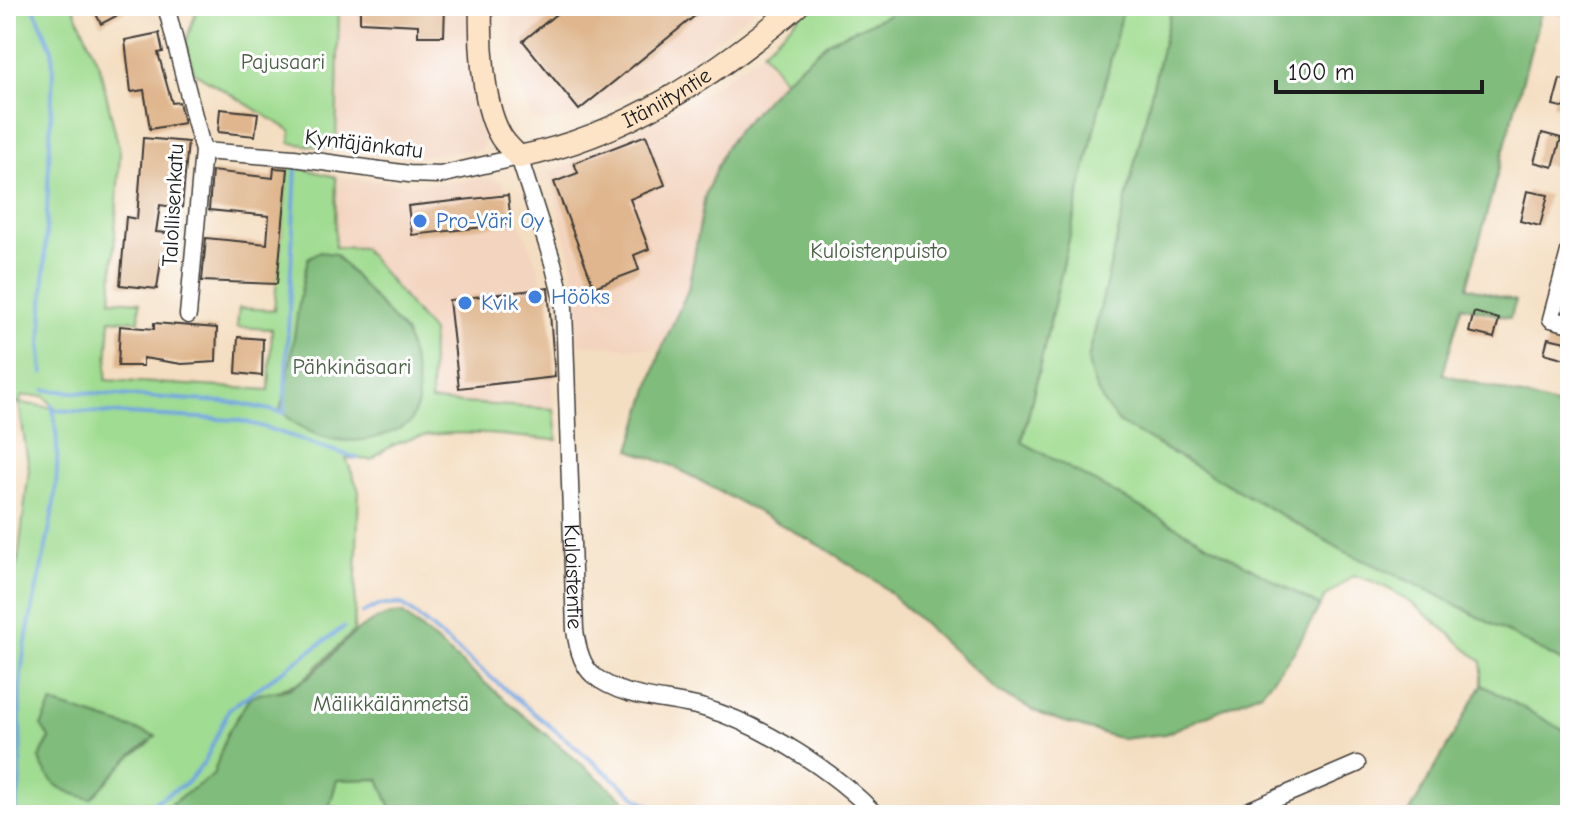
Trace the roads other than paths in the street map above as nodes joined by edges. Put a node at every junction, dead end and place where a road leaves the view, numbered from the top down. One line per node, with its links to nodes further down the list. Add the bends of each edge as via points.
1 (166, 6): 5 (street, Talollisenkatu)
2 (481, 6): 6 (street, Kuloistentie, via 492,111 499,135)
3 (494, 6): 6 (street, Kuloistentie, via 497,73)
4 (797, 6): 6 (street, Itäniityntie, via 730,62 659,104 578,140)
5 (203, 151): 6 (street, Kyntäjänkatu, via 440,175); 8 (street, Talollisenkatu)
6 (519, 157): 11 (street, Kuloistentie, via 564,307 575,630 590,673 612,688 730,716 845,785)
7 (1570, 248): 9 (street, via 1551,319)
8 (188, 315)
9 (1570, 324)
10 (1357, 764): 12 (street)
11 (876, 815)
12 (1238, 815)

